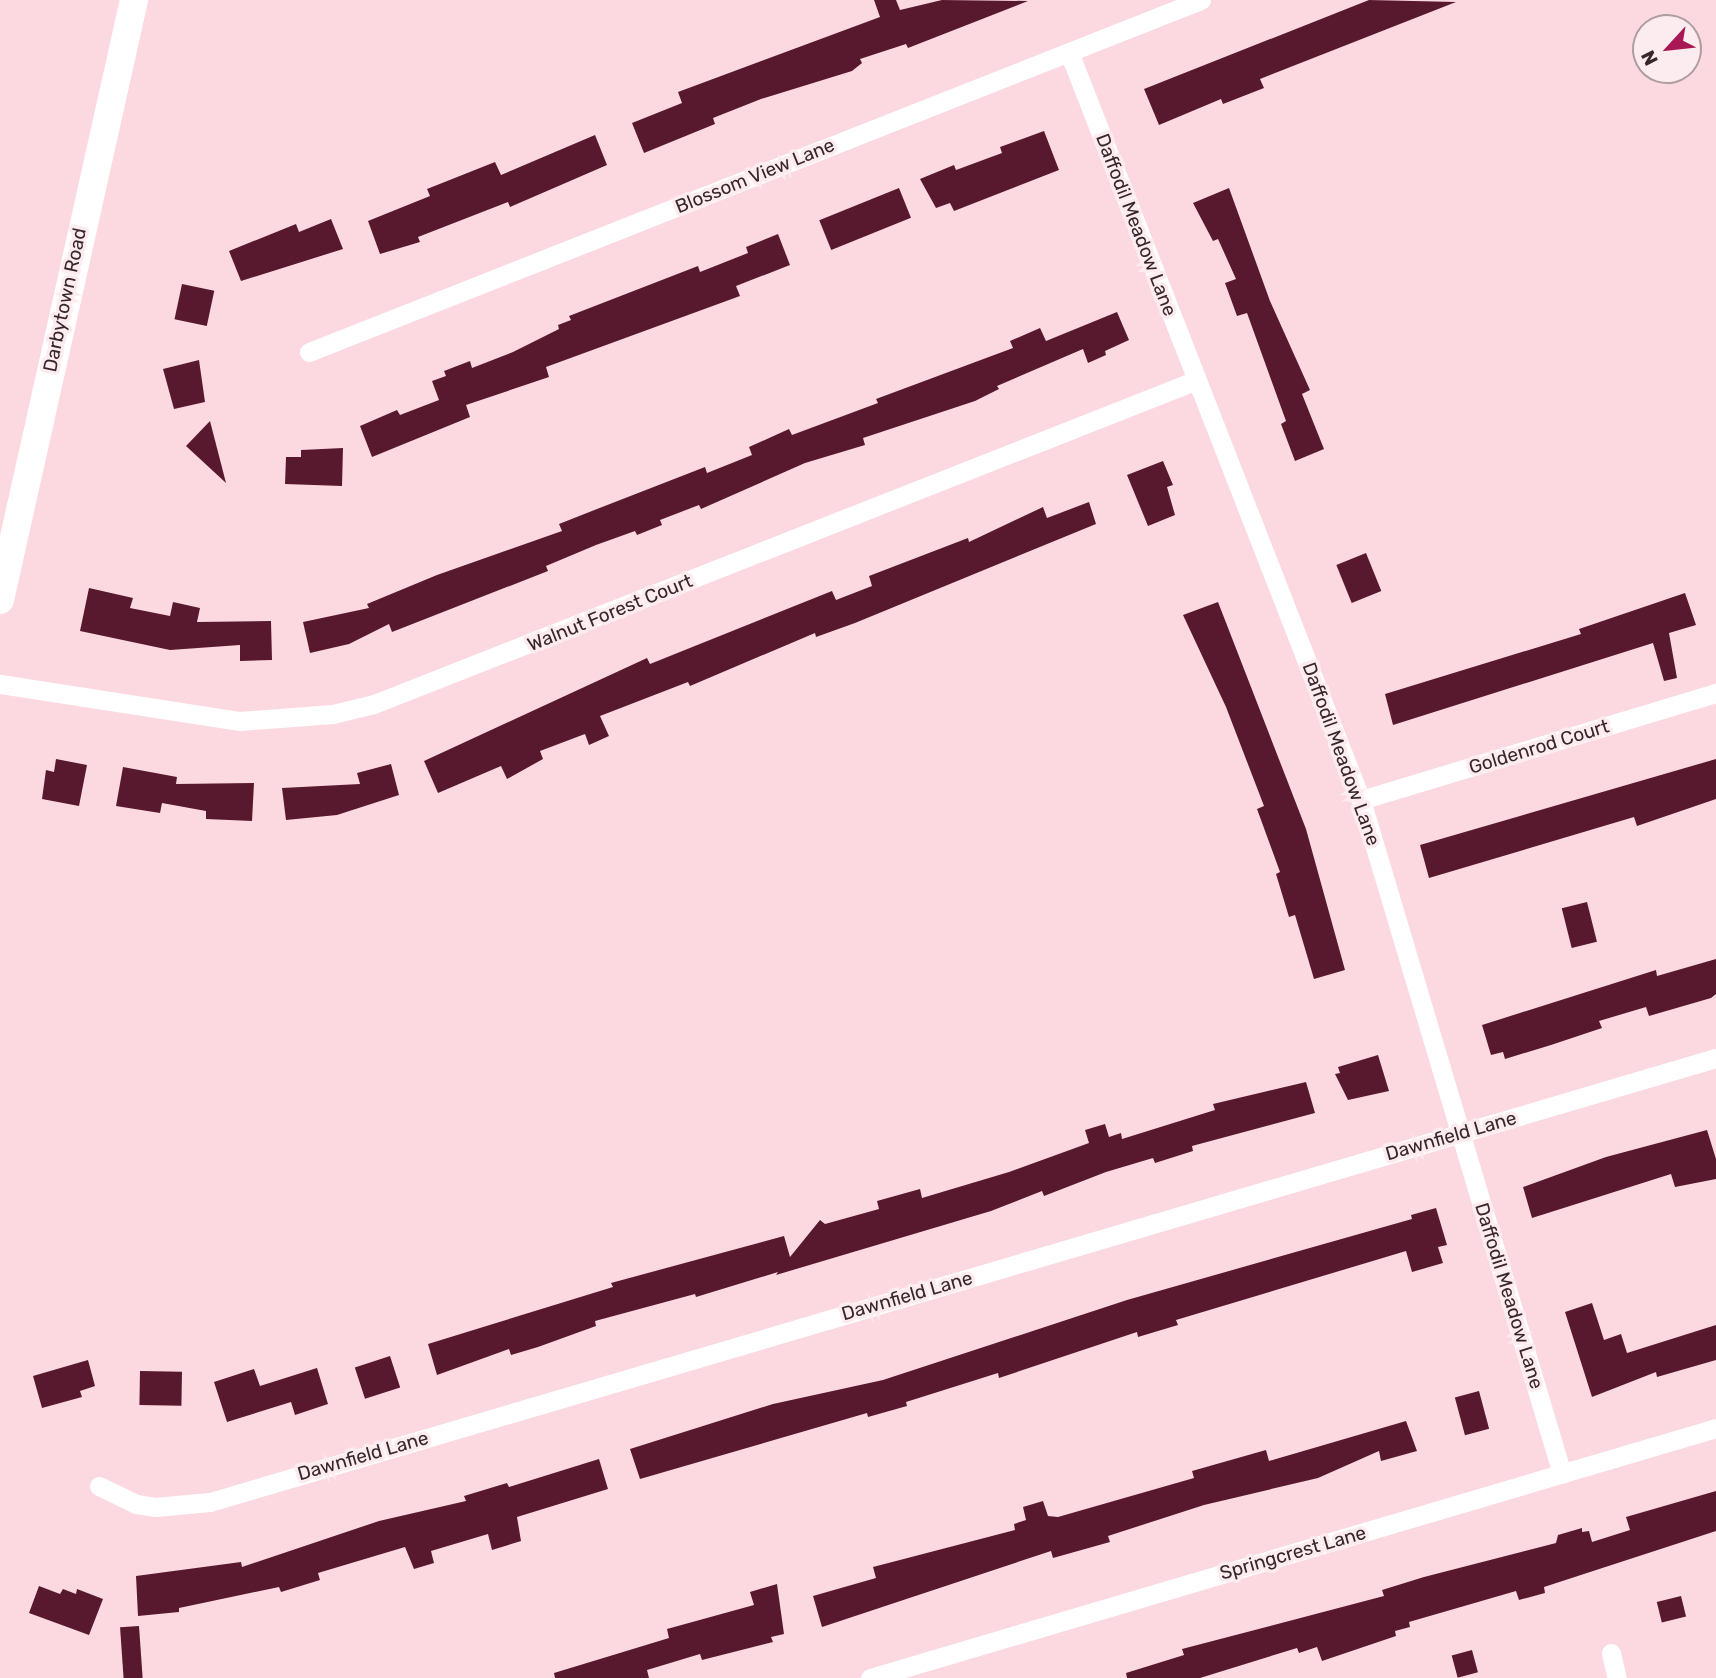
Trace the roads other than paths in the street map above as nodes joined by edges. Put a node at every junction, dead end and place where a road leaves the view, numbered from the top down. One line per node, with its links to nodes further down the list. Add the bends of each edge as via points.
1 (134, 0): 6 (main road, Darbytown Road)
2 (1201, 0): 3 (street, Blossom View Lane)
3 (1069, 52): 4 (street, Blossom View Lane); 5 (street, Daffodil Meadow Lane)
4 (309, 352)
5 (1197, 380): 7 (street, Walnut Forest Court, via 374,704 312,717 240,721); 9 (street, Daffodil Meadow Lane)
6 (0, 600)
7 (0, 684)
8 (1716, 693): 9 (street, Goldenrod Court)
9 (1361, 800): 11 (street, Daffodil Meadow Lane)
10 (1716, 1058): 11 (street, Dawnfield Lane)
11 (1460, 1133): 13 (street, Daffodil Meadow Lane); 14 (street, Dawnfield Lane, via 210,1502 155,1507 136,1504)
12 (1716, 1428): 13 (street, Springcrest Lane)
13 (1562, 1474): 16 (street, Springcrest Lane)
14 (99, 1486)
15 (1611, 1653): 17 (street)
16 (870, 1678)
17 (1617, 1678)

